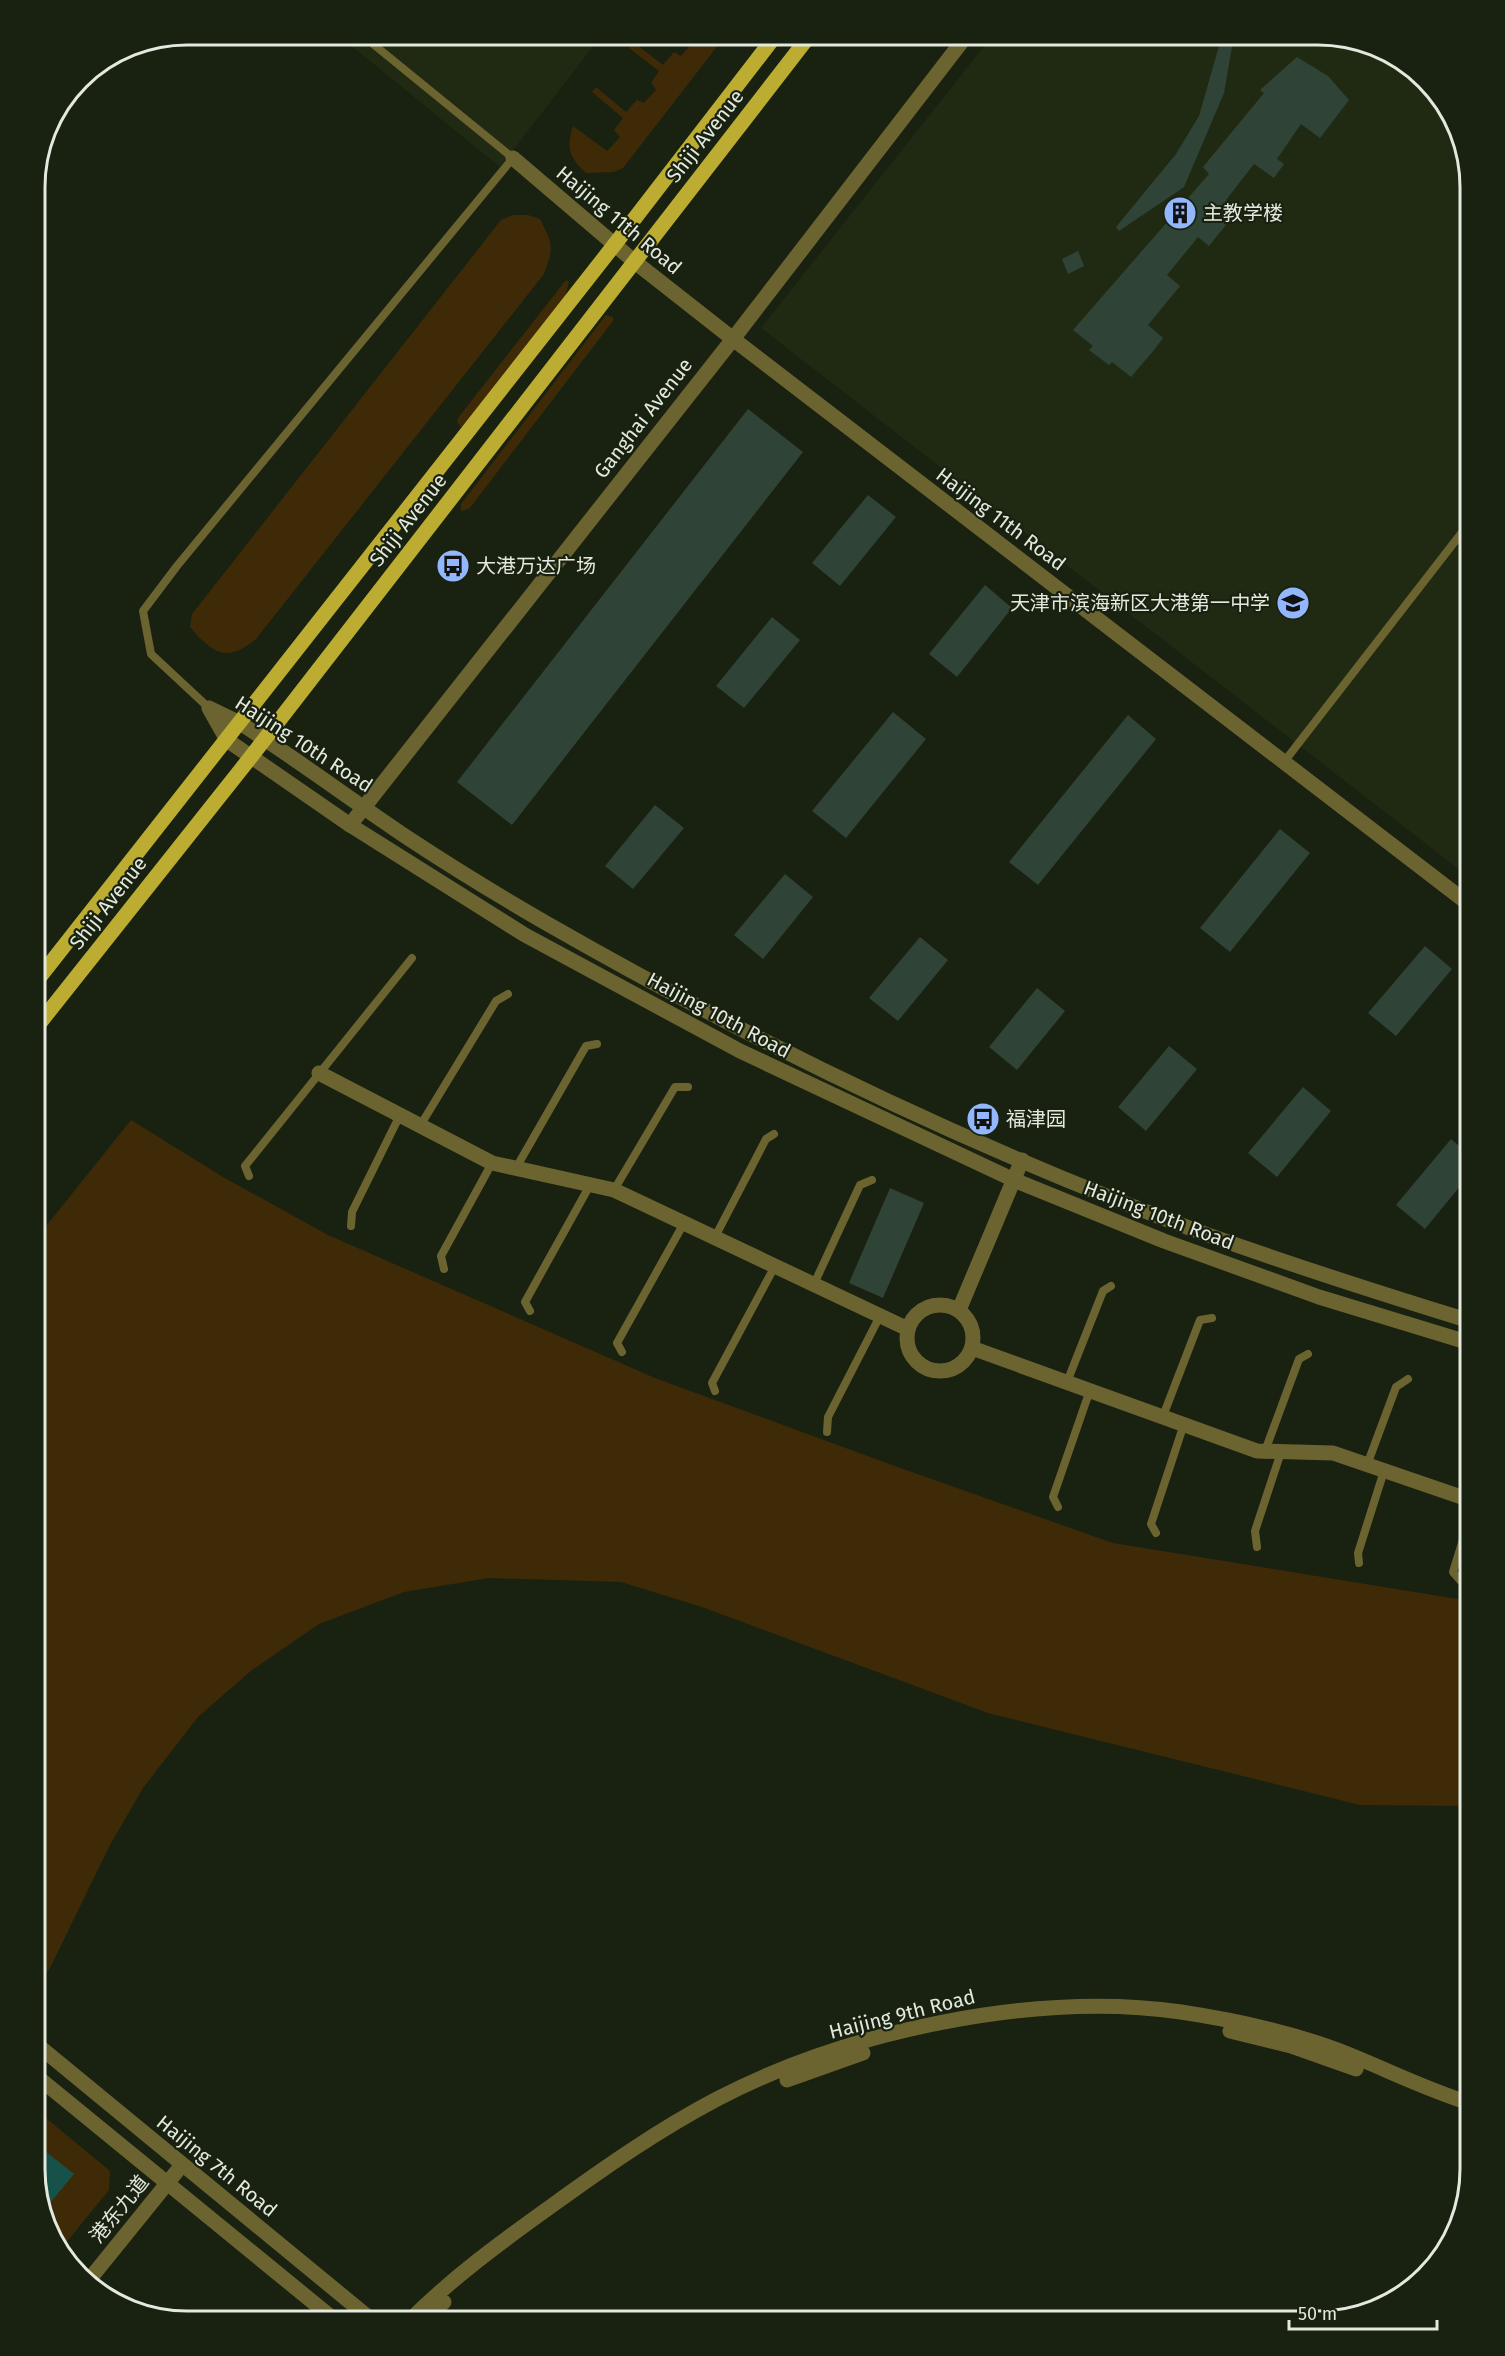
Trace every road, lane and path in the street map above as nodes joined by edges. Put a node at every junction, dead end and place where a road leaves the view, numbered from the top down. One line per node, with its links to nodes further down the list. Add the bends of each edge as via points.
1 (375, 45): 5 (lane)
2 (768, 45): 6 (main road, Shiji Avenue)
3 (802, 45): 7 (main road, Shiji Avenue)
4 (959, 45): 8 (street, Ganghai Avenue)
5 (513, 158): 6 (street, Haijing 11th Road); 10 (lane, via 144,611 151,654)
6 (615, 244): 7 (street, Haijing 11th Road); 11 (main road, Shiji Avenue)
7 (635, 262): 8 (street, Haijing 11th Road); 12 (main road, Shiji Avenue)
8 (733, 339): 15 (street, Haijing 11th Road); 16 (street, Ganghai Avenue)
9 (1460, 535): 15 (lane)
10 (209, 708): 11 (street, Haijing 10th Road); 13 (street, Haijing 10th Road)
11 (240, 723): 12 (street, Haijing 10th Road); 13 (main road, Shiji Avenue)
12 (265, 739): 14 (main road, Shiji Avenue); 16 (street, Haijing 10th Road)
13 (227, 740): 14 (street, Haijing 10th Road); 20 (main road, Shiji Avenue)
14 (250, 758): 17 (street, Haijing 10th Road); 22 (main road, Shiji Avenue)
15 (1284, 762): 18 (street, Haijing 11th Road)
16 (362, 807): 17 (street, Ganghai Avenue); 29 (street, Haijing 10th Road, via 482,885 652,981 862,1089)
17 (350, 825): 34 (street, Haijing 10th Road, via 525,935 721,1041)
18 (1460, 897)
19 (412, 958): 24 (lane)
20 (45, 970)
21 (508, 994): 27 (lane, via 496,1001)
22 (45, 1016)
23 (597, 1044): 31 (lane, via 586,1046)
24 (319, 1073): 26 (street); 32 (lane, via 245,1166)
25 (688, 1087): 36 (lane, via 675,1087)
26 (400, 1115): 27 (street); 38 (lane, via 352,1212)
27 (420, 1126): 30 (street)
28 (774, 1134): 39 (lane, via 766,1138)
29 (1022, 1160): 34 (street); 48 (street, Haijing 10th Road, via 1204,1233)
30 (492, 1163): 31 (street); 41 (lane, via 441,1256)
31 (516, 1168): 35 (street)
32 (249, 1176)
33 (872, 1180): 42 (lane, via 860,1185)
34 (1014, 1180): 44 (street); 50 (street, Haijing 10th Road, via 1237,1269)
35 (590, 1185): 36 (street); 45 (lane, via 525,1302)
36 (614, 1190): 37 (street)
37 (684, 1223): 39 (street); 52 (lane, via 617,1343)
38 (351, 1226)
39 (715, 1237): 40 (street)
40 (775, 1266): 42 (street); 57 (lane, via 712,1383)
41 (444, 1269)
42 (814, 1284): 46 (street)
43 (1111, 1286): 55 (lane, via 1103,1291)
44 (959, 1310): 49 (street, via 929,1307 920,1312); 51 (street, via 971,1327)
45 (530, 1311)
46 (880, 1316): 49 (street); 60 (lane, via 828,1417)
47 (1212, 1317): 58 (lane, via 1200,1320)
48 (1460, 1318)
49 (908, 1329): 51 (street, via 909,1350 914,1359 931,1370 961,1364)
50 (1460, 1340)
51 (972, 1347): 55 (street)
52 (622, 1352)
53 (1308, 1354): 61 (lane, via 1299,1359)
54 (1408, 1379): 63 (lane, via 1396,1387)
55 (1067, 1382): 56 (street)
56 (1090, 1390): 58 (street); 66 (lane, via 1053,1497)
57 (715, 1391)
58 (1163, 1416): 59 (street)
59 (1184, 1424): 61 (street); 67 (lane, via 1151,1524)
60 (827, 1432)
61 (1265, 1451): 62 (street)
62 (1281, 1452): 63 (street, via 1333,1454); 68 (lane, via 1255,1532)
63 (1366, 1465): 64 (street)
64 (1384, 1471): 65 (street); 70 (lane, via 1358,1553)
65 (1460, 1496)
66 (1058, 1507)
67 (1156, 1533)
68 (1257, 1547)
69 (1460, 1549): 71 (lane, via 1453,1572)
70 (1359, 1563)
71 (1460, 1580)
72 (45, 2052): 76 (street, Haijing 7th Road)
73 (45, 2084): 77 (street)
74 (1460, 2100): 81 (street, Haijing 9th Road, via 1311,2041 1262,2027 1179,2012 1123,2006 1052,2007 934,2025 813,2059 739,2089 674,2123 606,2166 514,2233)
75 (1460, 2110): 82 (street, Haijing 9th Road, via 1320,2055 1204,2025 1090,2016 1021,2019 949,2031 862,2053 779,2082 680,2128 528,2233)
76 (182, 2165): 77 (street, 港东九道); 80 (street, Haijing 7th Road)
77 (167, 2183): 78 (street, 港东九道); 79 (street)
78 (92, 2275)
79 (324, 2311)
80 (361, 2311)
81 (420, 2311)
82 (435, 2311)

